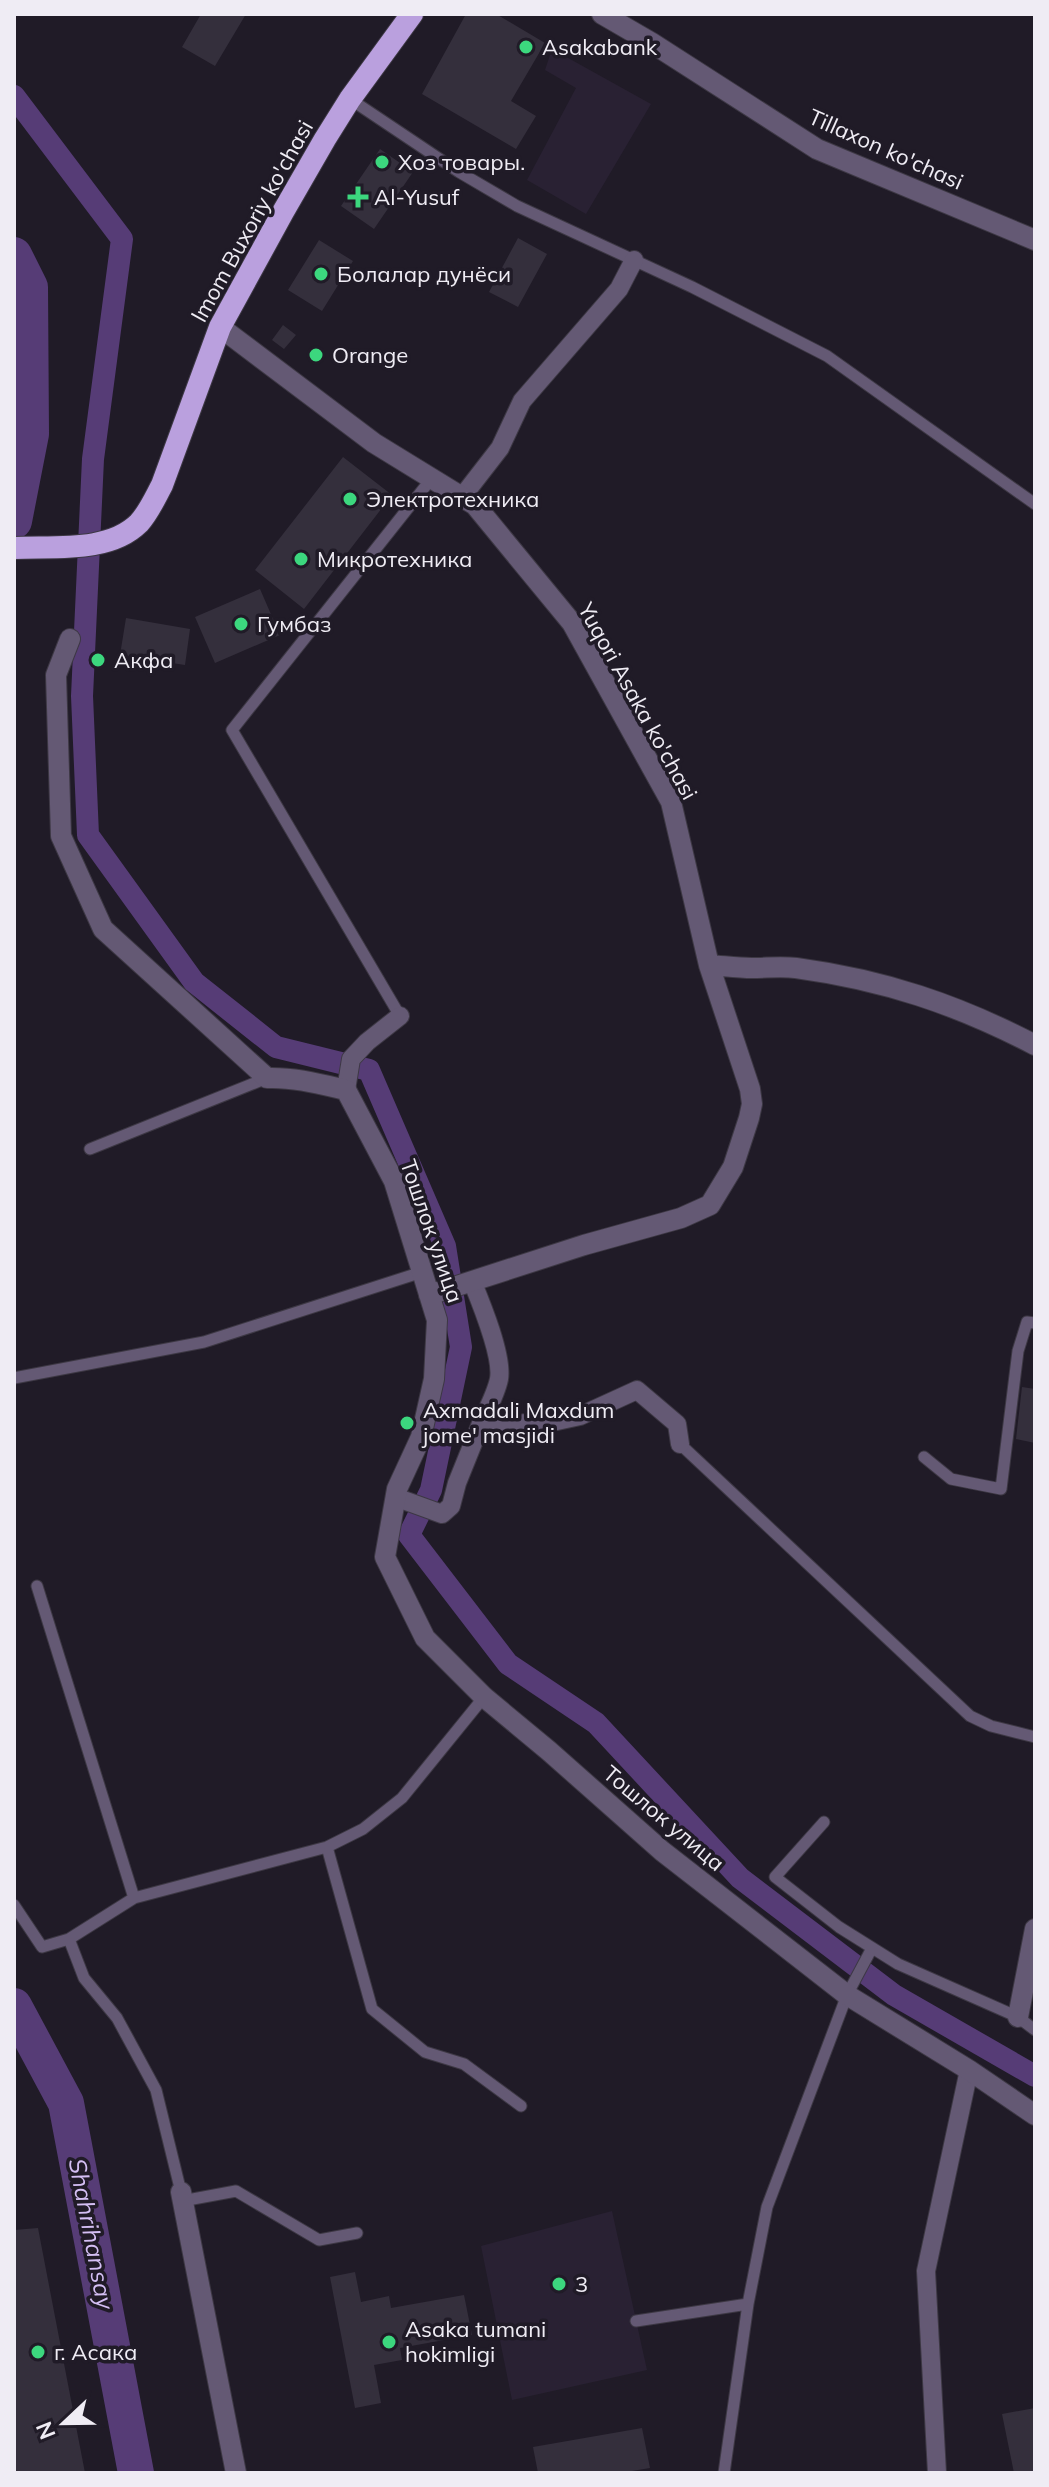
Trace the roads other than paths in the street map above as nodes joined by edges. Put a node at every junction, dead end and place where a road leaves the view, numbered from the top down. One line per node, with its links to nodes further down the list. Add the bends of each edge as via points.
1 (412, 14): 3 (highway, lmom Buxoriy ko'chasi)
2 (602, 14): 4 (street, Tillaxon ko'chasi, via 817,149)
3 (350, 99): 5 (lane, via 506,199); 6 (highway, lmom Buxoriy ko'chasi)
4 (1035, 240)
5 (634, 260): 8 (street, via 619,289 522,401 500,448); 9 (lane, via 827,356)
6 (220, 327): 7 (street, Yuqori Asaka ko'chasi, via 374,443); 10 (highway, lmom Buxoriy ko'chasi, via 162,485 139,523 105,543)
7 (432, 478): 8 (street, Yuqori Asaka ko'chasi); 13 (lane, via 232,730)
8 (462, 497): 12 (street, Yuqori Asaka ko'chasi, via 475,505 572,623 671,802)
9 (1035, 504)
10 (14, 548)
11 (70, 639): 16 (street, via 56,675 61,836 103,929)
12 (709, 965): 14 (street, via 792,968 870,980 983,1018); 19 (street, Yuqori Asaka ko'chasi, via 752,1104 733,1167 710,1205)
13 (400, 1016): 15 (street, via 367,1042)
14 (1035, 1045)
15 (348, 1074): 16 (street, via 311,1081); 18 (street, Тошлок улица, via 394,1181)
16 (267, 1078): 17 (lane)
17 (90, 1149)
18 (422, 1272): 20 (street, Тошлок улица); 22 (lane, via 204,1342)
19 (471, 1282): 20 (street, Yuqori Asaka ko'chasi); 23 (street, via 484,1309 499,1378)
20 (430, 1295): 26 (street, Тошлок улица, via 437,1320 434,1379 421,1437)
21 (1035, 1323): 25 (lane, via 1027,1322 1018,1351 1001,1489 951,1479)
22 (14, 1378)
23 (480, 1426): 24 (street, via 580,1416 637,1390 677,1424); 26 (street, via 451,1506 442,1514)
24 (680, 1444): 29 (lane, via 970,1716)
25 (924, 1457)
26 (395, 1497): 28 (street, Тошлок улица, via 385,1557 425,1638)
27 (37, 1586): 32 (lane)
28 (484, 1697): 31 (lane, via 402,1798 363,1829); 37 (street, Тошлок улица, via 662,1851)
29 (1035, 1737)
30 (824, 1822): 36 (lane, via 775,1877)
31 (327, 1847): 32 (lane); 41 (lane, via 372,2009 425,2052 464,2064)
32 (134, 1898): 35 (lane)
33 (14, 1905): 35 (lane, via 42,1947)
34 (1035, 1929): 38 (street)
35 (69, 1939): 43 (lane, via 84,1978 117,2018 156,2090)
36 (871, 1948): 37 (lane); 38 (lane)
37 (847, 1994): 40 (street, Тошлок улица); 45 (lane, via 767,2207)
38 (1018, 2017): 39 (lane)
39 (1035, 2030)
40 (969, 2070): 42 (street, Тошлок улица); 49 (street, via 926,2271)
41 (521, 2106)
42 (1035, 2115)
43 (182, 2197): 44 (lane, via 236,2191 319,2240); 47 (street)
44 (357, 2233)
45 (748, 2304): 46 (lane); 48 (lane)
46 (636, 2321)
47 (236, 2473)
48 (724, 2473)
49 (937, 2473)

